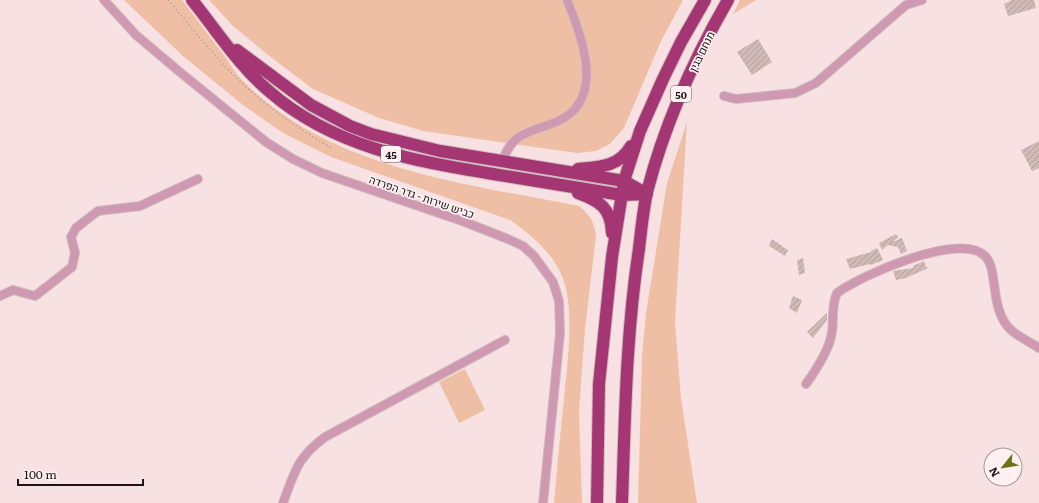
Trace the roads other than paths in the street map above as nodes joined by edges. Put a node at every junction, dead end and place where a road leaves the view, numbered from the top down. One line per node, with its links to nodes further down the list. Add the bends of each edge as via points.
1 (104, 0): 23 (street, כביש שירות - גדר הפרדה, via 136,35 181,73 266,142 293,159 322,173 508,239 523,246 534,256 553,282 559,301 560,333)
2 (192, 0): 7 (highway, 45)
3 (567, 0): 10 (street, via 586,58 587,81 584,96 573,112 558,122 515,138 506,150)
4 (705, 0): 9 (highway, מנחם בגין / 50, via 680,42)
5 (728, 0): 15 (highway, מנחם בגין / 50, via 685,85 658,155)
6 (922, 0): 8 (street, via 906,5 816,83 795,93 736,99)
7 (207, 19): 10 (highway, 45, via 238,51 296,96 329,116 395,141); 14 (highway, 45, via 247,70 269,92 323,128 367,147 406,158)
8 (724, 96)
9 (640, 132): 11 (highway, via 626,156 617,162); 13 (highway, מנחם בגין / 50)
10 (503, 161): 11 (highway, 45)
11 (560, 170): 13 (highway, 45)
12 (198, 180): 18 (street, via 140,206 98,211 76,228 71,237 75,253 72,267 35,296 14,290)
13 (624, 181): 15 (highway, 45); 16 (highway, מנחם בגין)
14 (551, 183): 16 (highway, 45); 17 (highway, via 592,198 604,207 612,223)
15 (647, 194): 16 (highway, 45); 25 (highway, מנחם בגין, via 627,354)
16 (622, 195): 17 (highway, מנחם בגין)
17 (612, 257): 24 (highway, via 599,384)
18 (0, 296)
19 (505, 340): 22 (street, via 325,437 309,449 296,466)
20 (1039, 348): 21 (street, via 1010,330 998,310 991,269 986,257 978,251 965,249 932,252 899,262 838,293 833,302 833,331 828,348)
21 (806, 384)
22 (284, 503)
23 (543, 503)
24 (597, 503)
25 (622, 503)

